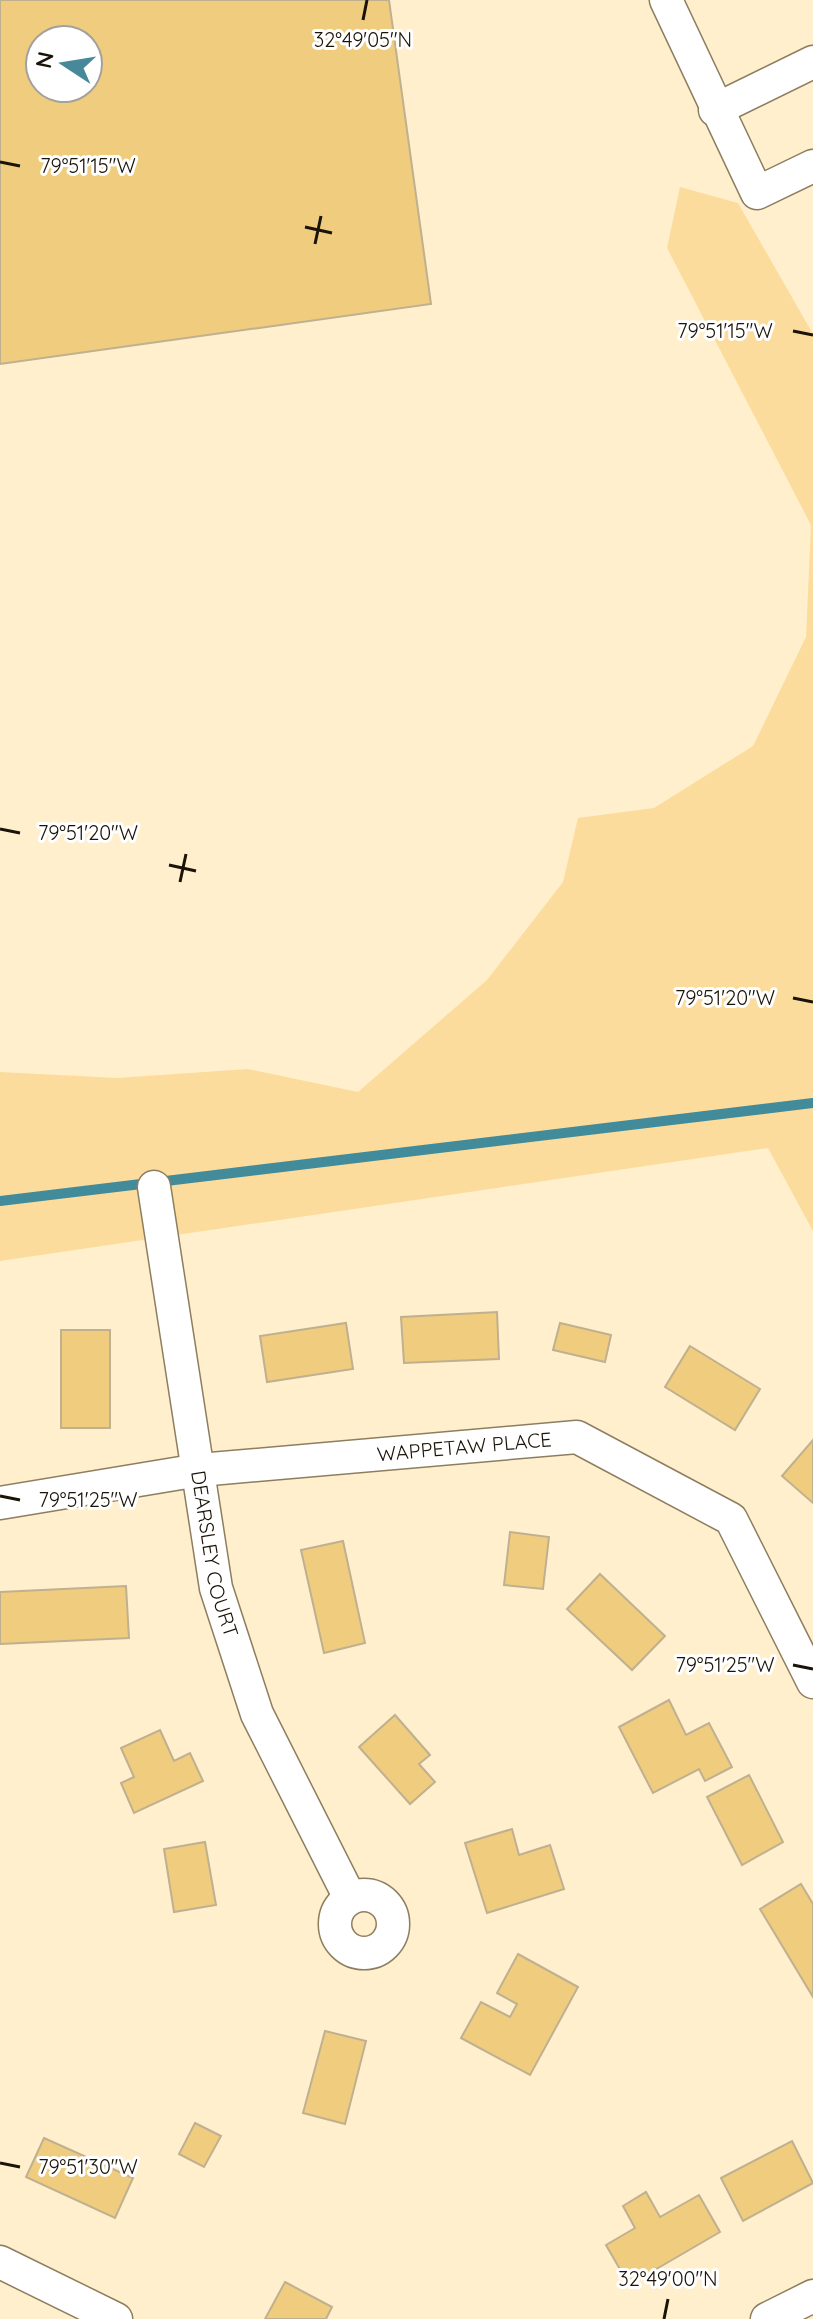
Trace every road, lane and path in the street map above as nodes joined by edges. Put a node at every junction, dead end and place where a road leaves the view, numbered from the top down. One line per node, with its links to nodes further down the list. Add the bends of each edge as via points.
1 (666, 0): 3 (street)
2 (813, 62): 3 (street)
3 (715, 110): 4 (street, via 757,193)
4 (813, 166)
5 (154, 1187): 6 (street, DEARSLEY COURT)
6 (199, 1470): 7 (street, WAPPETAW PLACE); 8 (street, WAPPETAW PLACE, via 577,1437 731,1519); 9 (street, DEARSLEY COURT, via 216,1588 257,1714)
7 (0, 1503)
8 (813, 1682)
9 (350, 1898)
10 (0, 2262): 12 (street)
11 (813, 2296): 13 (street)
12 (116, 2319)
13 (767, 2319)

